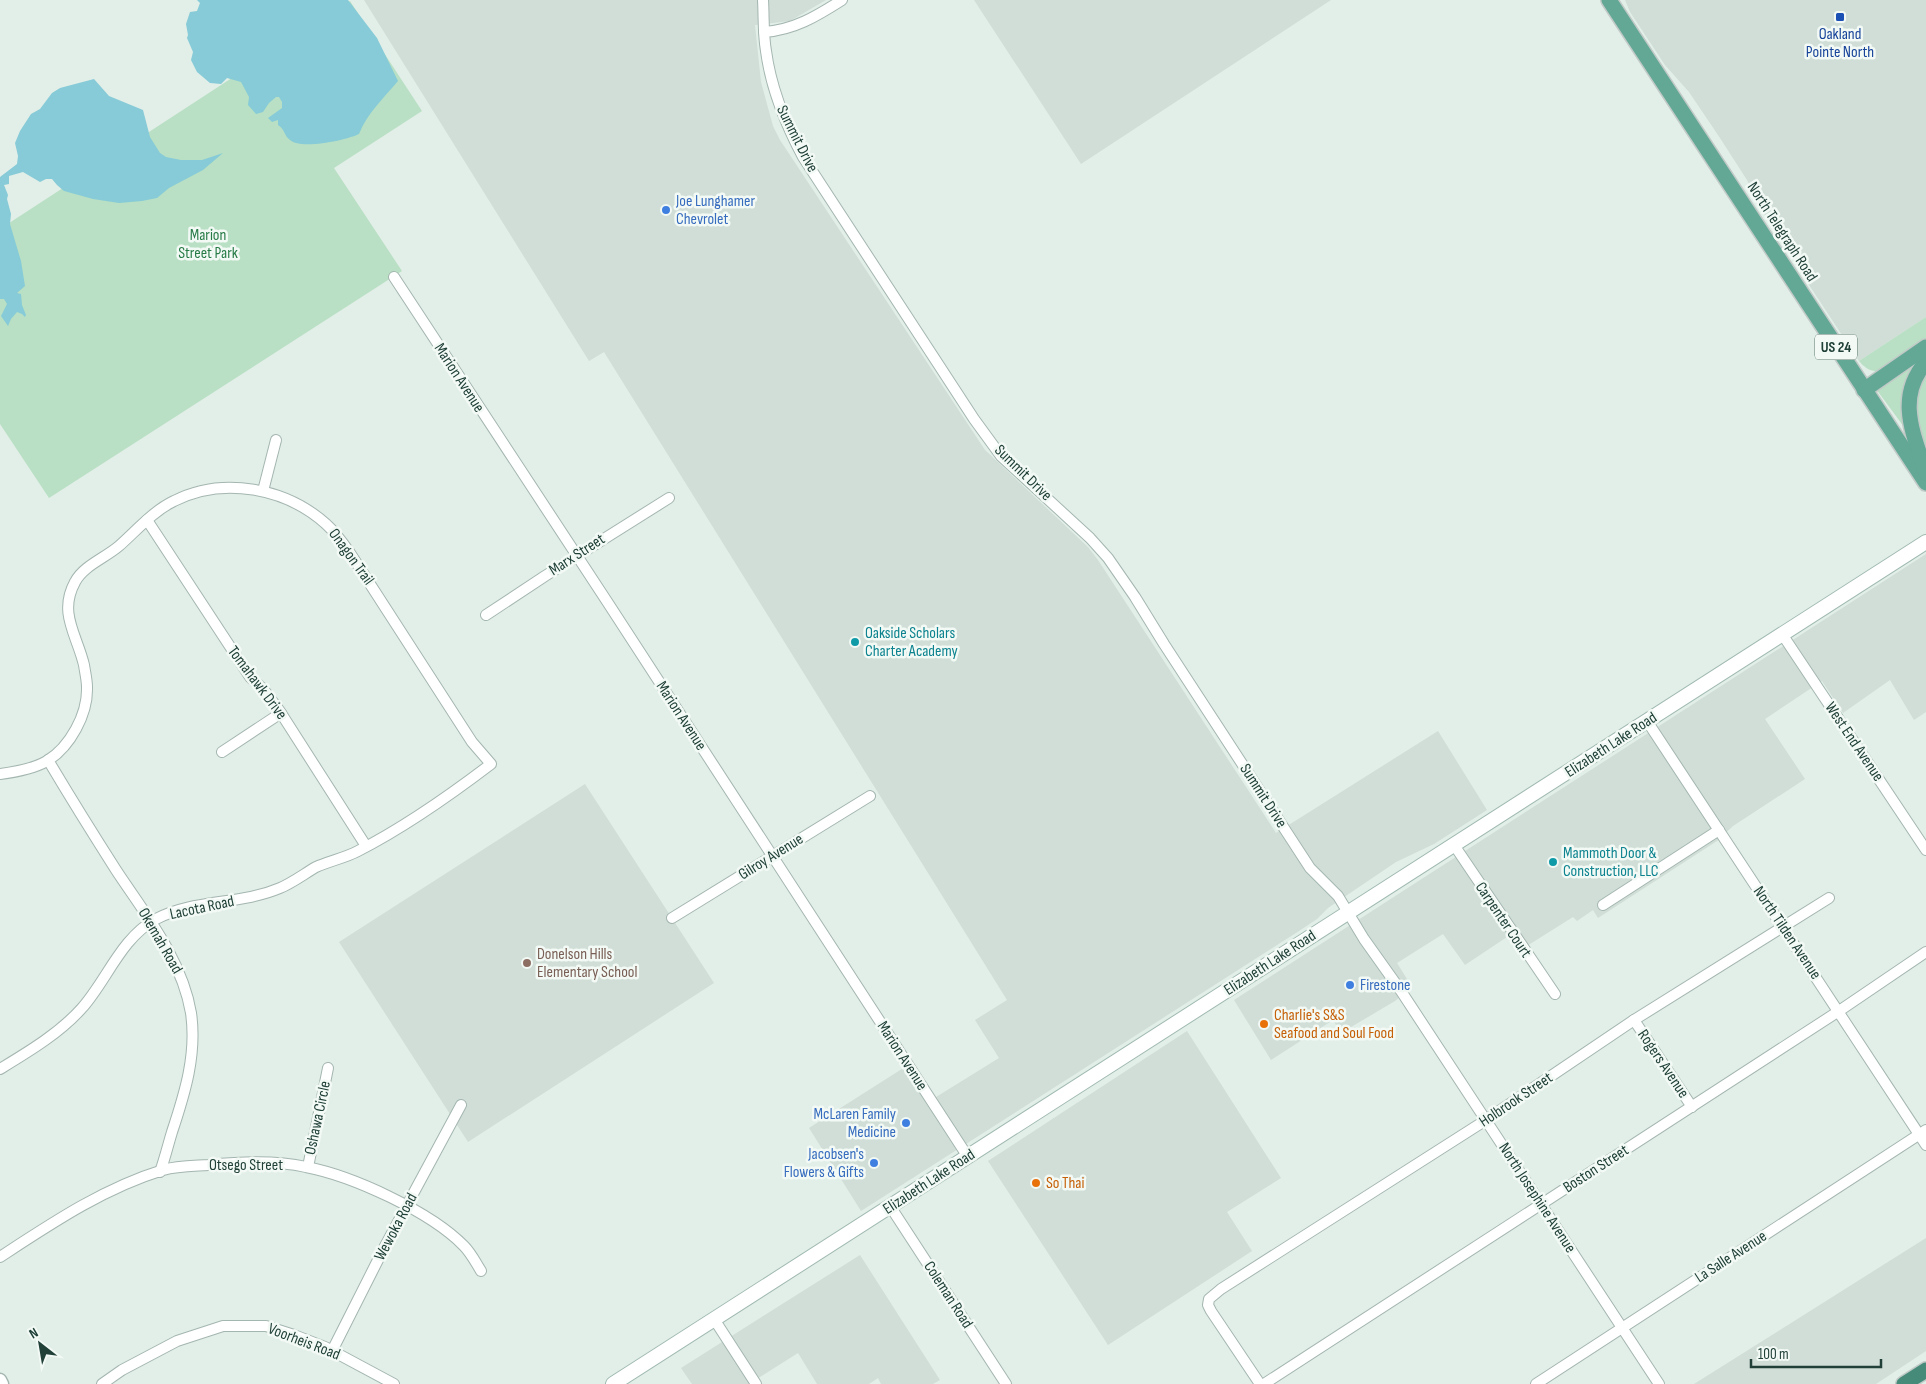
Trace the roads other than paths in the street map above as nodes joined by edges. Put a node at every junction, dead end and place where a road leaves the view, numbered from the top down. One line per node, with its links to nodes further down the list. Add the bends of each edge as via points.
1 (763, 0): 4 (street, Summit Drive)
2 (842, 0): 4 (street, via 806,22)
3 (1609, 0): 8 (main road, North Telegraph Road / US 24)
4 (764, 32): 32 (street, Summit Drive, via 773,88 786,125 803,157 974,419 1001,456 1108,558 1305,860)
5 (394, 277): 16 (street, Marion Avenue)
6 (1926, 347): 8 (main road)
7 (1926, 362): 10 (main road, via 1911,388 1908,416)
8 (1864, 390): 11 (main road, North Telegraph Road / US 24)
9 (276, 440): 12 (street)
10 (1926, 473)
11 (1926, 483)
12 (263, 491): 14 (street, Onagon Trail, via 241,488 196,493 174,501); 27 (street, Onagon Trail, via 291,500 327,524 350,553 472,742 491,764)
13 (669, 498): 16 (street, Marx Street)
14 (147, 520): 19 (street, Tomahawk Drive, via 250,677); 22 (street, Onagon Trail, via 76,579 69,594 67,614 83,663 87,688 81,721 64,747)
15 (1926, 542): 18 (main road, Elizabeth Lake Road)
16 (577, 556): 17 (street, Marx Street); 29 (street, Marion Avenue)
17 (486, 615)
18 (1782, 634): 20 (main road, Elizabeth Lake Road); 28 (street, West End Avenue)
19 (281, 713): 21 (street); 27 (street, Tomahawk Drive)
20 (1647, 721): 25 (street, North Tilden Avenue); 26 (main road, Elizabeth Lake Road)
21 (222, 752)
22 (48, 760): 23 (street, Onagon Trail); 34 (street, Okemah Road)
23 (0, 774)
24 (870, 796): 29 (street, Gilroy Avenue)
25 (1719, 830): 31 (street); 35 (street, North Tilden Avenue)
26 (1454, 845): 32 (main road, Elizabeth Lake Road); 37 (street, Carpenter Court)
27 (366, 846): 34 (street, Lacota Road, via 318,866 281,888 256,896 187,908)
28 (1926, 850)
29 (772, 857): 33 (street, Gilroy Avenue); 47 (street, Marion Avenue)
30 (1829, 898): 35 (street, Holbrook Street)
31 (1603, 905)
32 (1349, 913): 44 (street, North Josephine Avenue); 47 (main road, Elizabeth Lake Road)
33 (672, 918)
34 (151, 922): 41 (street, Lacota Road, via 137,933 81,1009 51,1035); 49 (street, Okemah Road, via 182,976 191,1014 192,1041 191,1066)
35 (1784, 927): 38 (street, North Tilden Avenue); 39 (street, Holbrook Street)
36 (1926, 952): 38 (street, Boston Street)
37 (1555, 994)
38 (1839, 1012): 43 (street, Boston Street); 45 (street, North Tilden Avenue)
39 (1634, 1020): 43 (street, Rogers Avenue); 44 (street, Holbrook Street)
40 (328, 1068): 48 (street, Oshawa Circle)
41 (0, 1069)
42 (461, 1104): 51 (street, Wewoka Road)
43 (1692, 1107): 50 (street, Boston Street)
44 (1486, 1120): 50 (street, North Josephine Avenue); 67 (street, Holbrook Street, via 1209,1299 1208,1305)
45 (1923, 1132): 46 (street, North Tilden Avenue); 56 (street, La Salle Avenue)
46 (1926, 1145)
47 (968, 1157): 52 (main road, Elizabeth Lake Road)
48 (308, 1167): 49 (street, Otsego Street, via 237,1162); 51 (street, Otsego Street, via 374,1190)
49 (160, 1172): 53 (street, Otsego Street, via 88,1202)
50 (1542, 1204): 56 (street, North Josephine Avenue); 68 (street, Boston Street)
51 (407, 1206): 54 (street, Otsego Street, via 442,1226 465,1247); 57 (street, Wewoka Road)
52 (890, 1206): 55 (main road, Elizabeth Lake Road); 66 (street, Coleman Road)
53 (0, 1257)
54 (481, 1271)
55 (714, 1319): 60 (main road, Elizabeth Lake Road); 65 (street)
56 (1622, 1328): 69 (street, La Salle Avenue); 70 (street, North Josephine Avenue)
57 (332, 1351): 62 (street, Voorheis Road, via 266,1326 223,1326 177,1341); 63 (street, Voorheis Road)
58 (1926, 1370): 71 (highway)
59 (0, 1380): 61 (street)
60 (628, 1380): 64 (main road, Elizabeth Lake Road)
61 (2, 1384)
62 (102, 1384)
63 (394, 1384)
64 (613, 1384)
65 (756, 1384)
66 (1006, 1384)
67 (1260, 1384)
68 (1264, 1384)
69 (1536, 1384)
70 (1659, 1384)
71 (1904, 1384)

